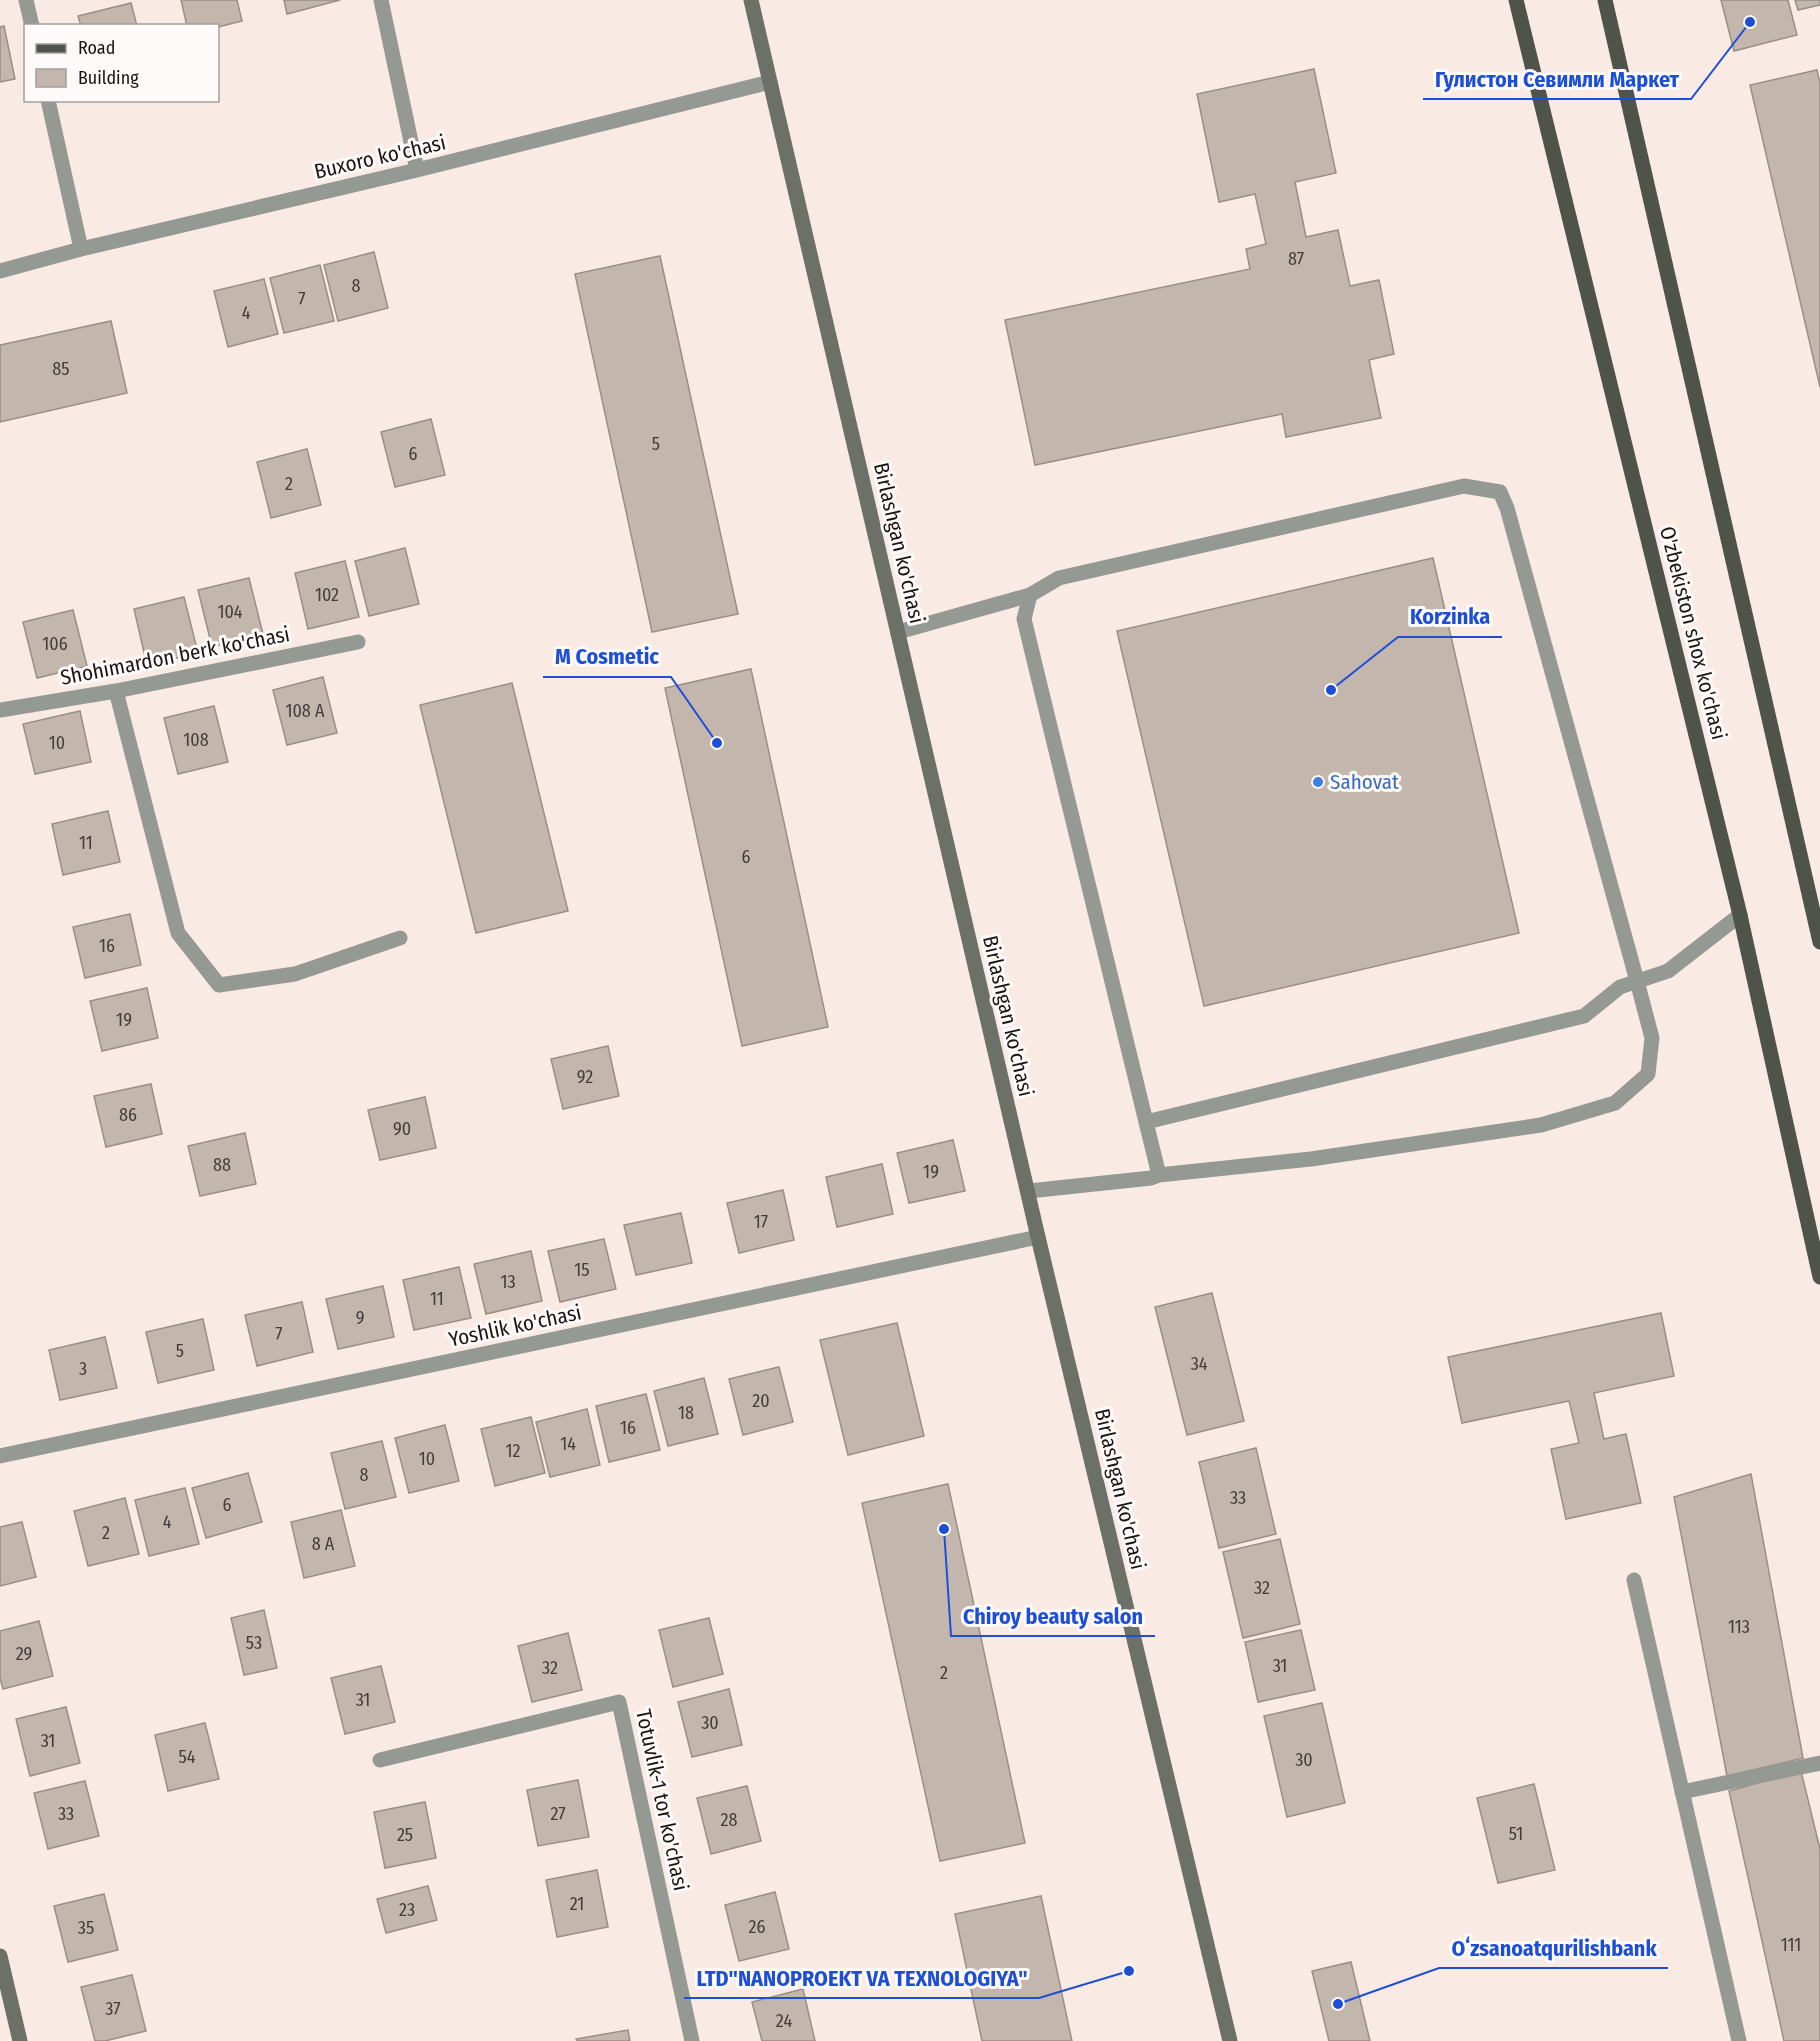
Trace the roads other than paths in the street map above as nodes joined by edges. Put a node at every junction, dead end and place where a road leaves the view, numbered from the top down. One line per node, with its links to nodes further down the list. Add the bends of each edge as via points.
1 (26, 0): 6 (street)
2 (381, 0): 9 (street)
3 (751, 0): 7 (street, Birlashgan ko'chasi)
4 (1516, 0): 17 (main road, O'zbekiston shox ko'chasi)
5 (1605, 0): 19 (main road)
6 (32, 24)
7 (770, 82): 9 (street, Buxoro ko'chasi); 13 (street, Birlashgan ko'chasi)
8 (48, 102): 10 (street)
9 (417, 170): 10 (street, Buxoro ko'chasi)
10 (81, 249): 11 (street, Buxoro ko'chasi)
11 (0, 271)
12 (1030, 595): 13 (street); 20 (street, via 1059,578 1464,486 1500,492); 21 (street, via 1024,620)
13 (898, 632): 23 (street, Birlashgan ko'chasi)
14 (358, 642): 15 (street, Shohimardon berk ko'chasi)
15 (116, 691): 16 (street, Shohimardon berk ko'chasi); 18 (street, via 178,933 219,985 295,975)
16 (0, 710)
17 (1740, 915): 20 (street, via 1668,971); 25 (main road, O'zbekiston shox ko'chasi)
18 (400, 939)
19 (1820, 942)
20 (1636, 981): 21 (street, via 1620,987 1584,1016); 22 (street, via 1652,1038 1648,1074 1615,1103 1541,1125 1311,1159)
21 (1146, 1122): 22 (street)
22 (1159, 1175): 23 (street)
23 (1029, 1191): 24 (street, Birlashgan ko'chasi)
24 (1038, 1237): 26 (street, Yoshlik ko'chasi); 34 (street, Birlashgan ko'chasi)
25 (1820, 1277)
26 (0, 1456)
27 (1634, 1580): 30 (street)
28 (380, 1760): 33 (street, Totuvlik-1 tor ko'chasi, via 619,1702)
29 (1820, 1763): 30 (street)
30 (1682, 1792): 35 (street)
31 (0, 1956): 32 (street)
32 (20, 2041)
33 (692, 2041)
34 (1230, 2041)
35 (1739, 2041)

